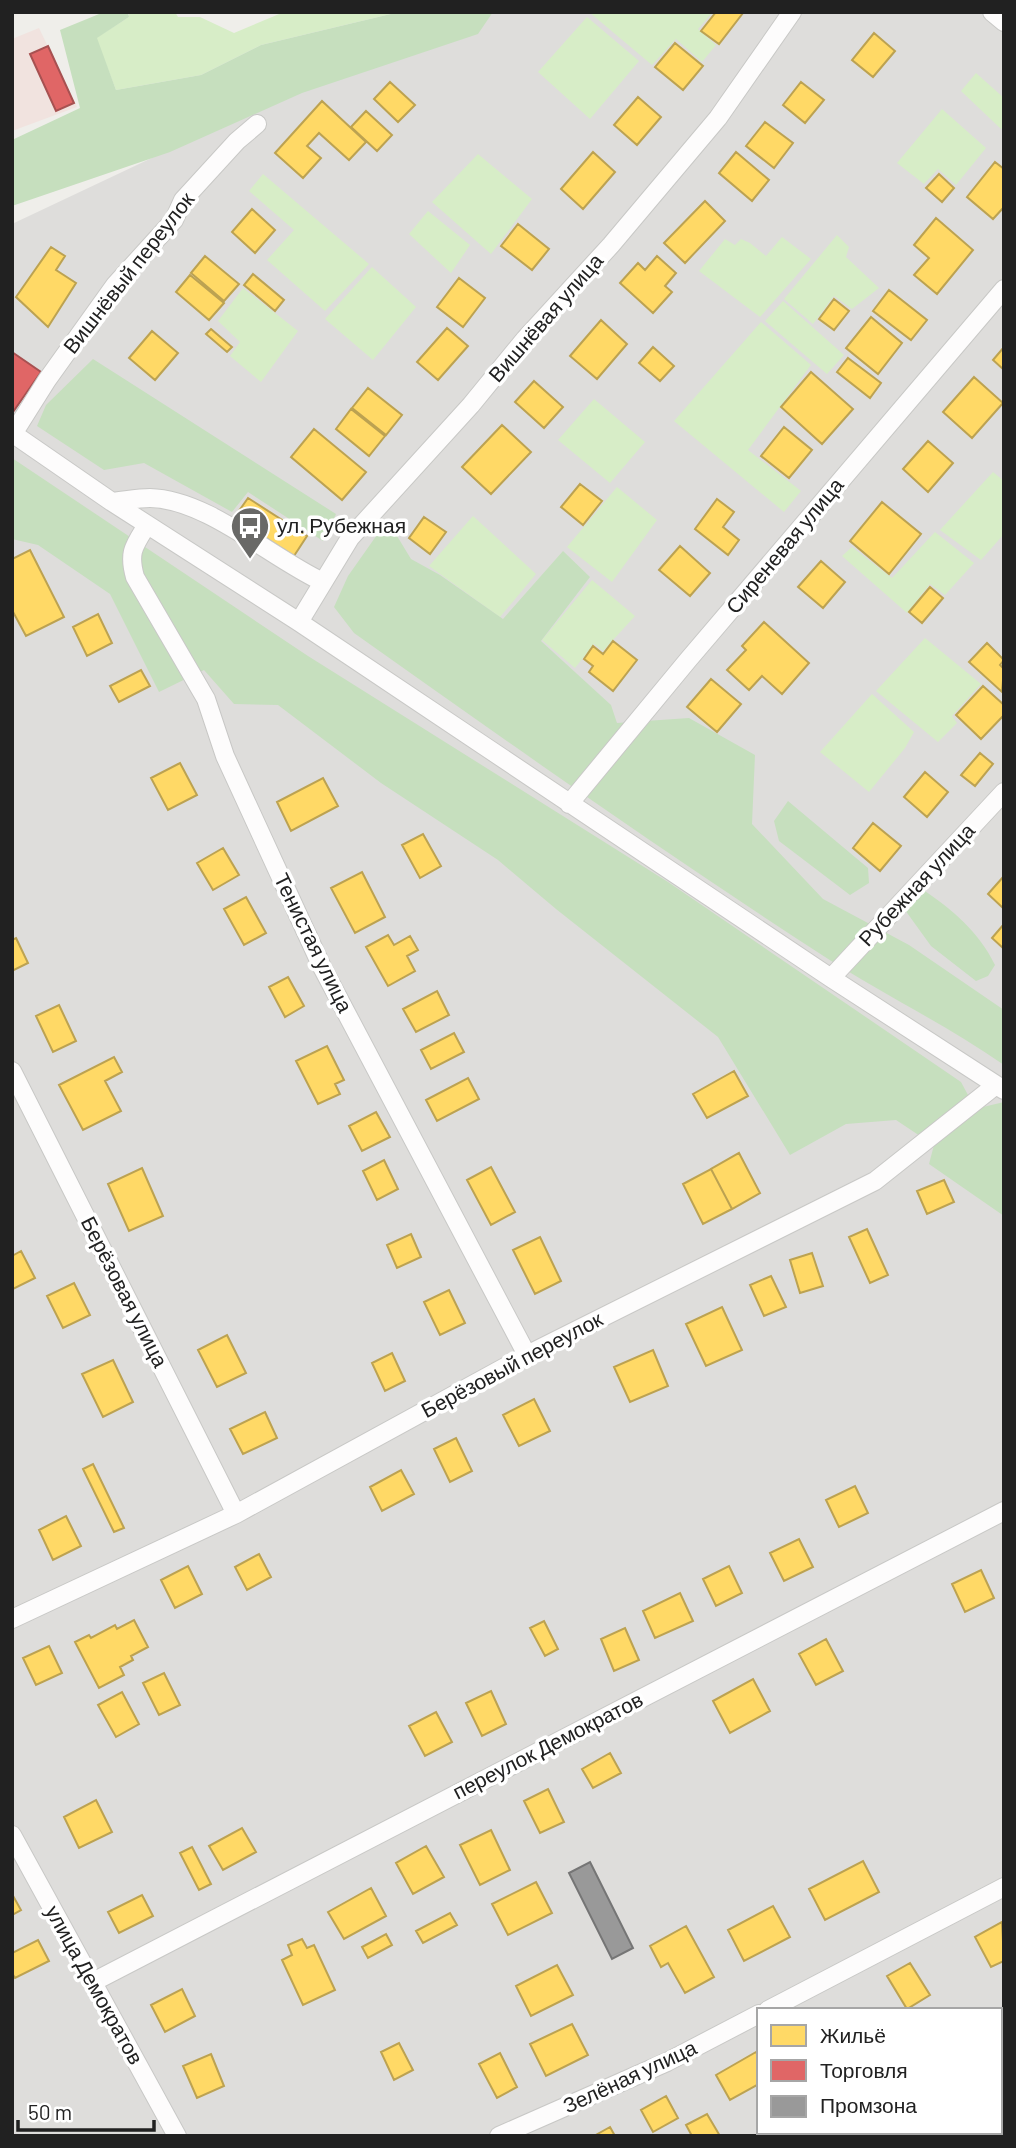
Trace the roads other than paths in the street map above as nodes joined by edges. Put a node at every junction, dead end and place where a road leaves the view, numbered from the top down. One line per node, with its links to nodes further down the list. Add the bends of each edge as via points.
1 (792, 12): 9 (street, Вишнёвая улица, via 718,118 350,538)
2 (992, 12): 3 (street)
3 (1004, 22)
4 (257, 124): 6 (street, Вишнёвый переулок, via 183,200 174,220 115,285)
5 (1004, 289): 12 (street, Сиреневая улица)
6 (13, 433): 7 (street)
7 (112, 502): 8 (street); 9 (street, via 151,498 177,503 208,515)
8 (147, 525): 10 (street); 16 (street, Тенистая улица, via 132,550 135,577 206,699 225,756 322,967)
9 (323, 582): 10 (street, Вишнёвая улица)
10 (299, 622): 12 (street)
11 (1004, 792): 13 (street, Рубежная улица)
12 (569, 804): 13 (street)
13 (831, 978): 15 (street)
14 (12, 1071): 18 (street, Берёзовая улица)
15 (1000, 1087): 16 (street, Берёзовый переулок, via 875,1181)
16 (527, 1355): 18 (street, Берёзовый переулок)
17 (1004, 1511): 22 (street, переулок Демократов)
18 (236, 1514): 19 (street, Берёзовый переулок)
19 (12, 1619)
20 (12, 1835): 22 (street, улица Демократов)
21 (1004, 1887): 23 (street)
22 (93, 1982): 25 (street, улица Демократов)
23 (772, 2008)
24 (757, 2015): 26 (street, Зелёная улица, via 667,2062)
25 (177, 2136)
26 (499, 2136)

